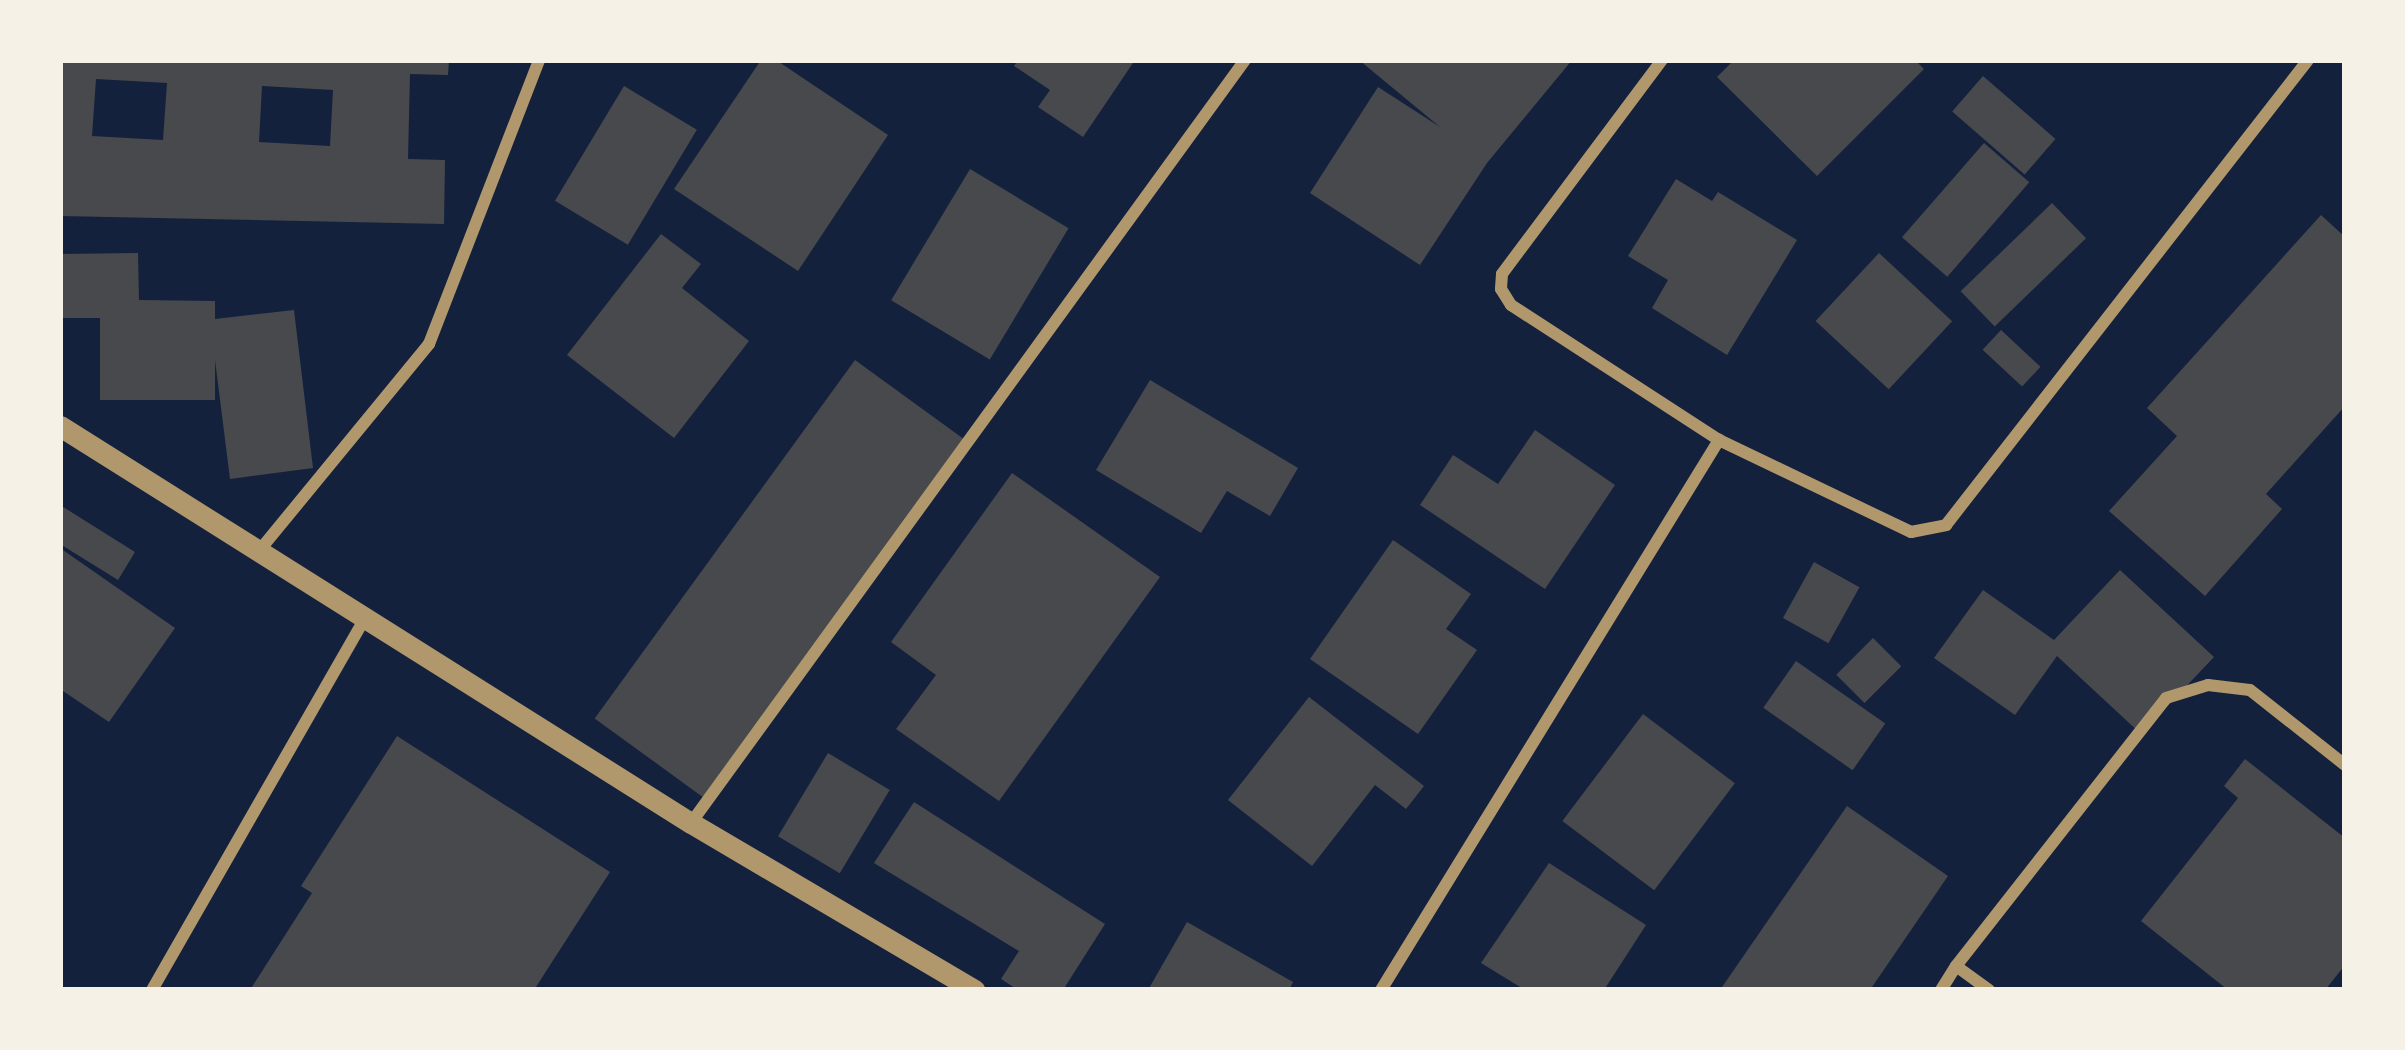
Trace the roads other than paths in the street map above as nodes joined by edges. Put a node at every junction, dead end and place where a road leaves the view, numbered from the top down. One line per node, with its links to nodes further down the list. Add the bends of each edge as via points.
1 (539, 60): 7 (street, via 428,344)
2 (1245, 60): 10 (street)
3 (1662, 60): 6 (street, via 1502,274 1501,289 1511,304)
4 (2308, 60): 6 (street, via 1946,525 1911,532)
5 (60, 426): 7 (street)
6 (1720, 440): 14 (street)
7 (259, 551): 8 (street)
8 (365, 616): 10 (street); 12 (street)
9 (2345, 765): 11 (street, via 2250,690 2208,685 2166,698)
10 (691, 823): 13 (street)
11 (1955, 966): 15 (street); 16 (street)
12 (152, 990)
13 (974, 990)
14 (1382, 990)
15 (1941, 990)
16 (1990, 990)

